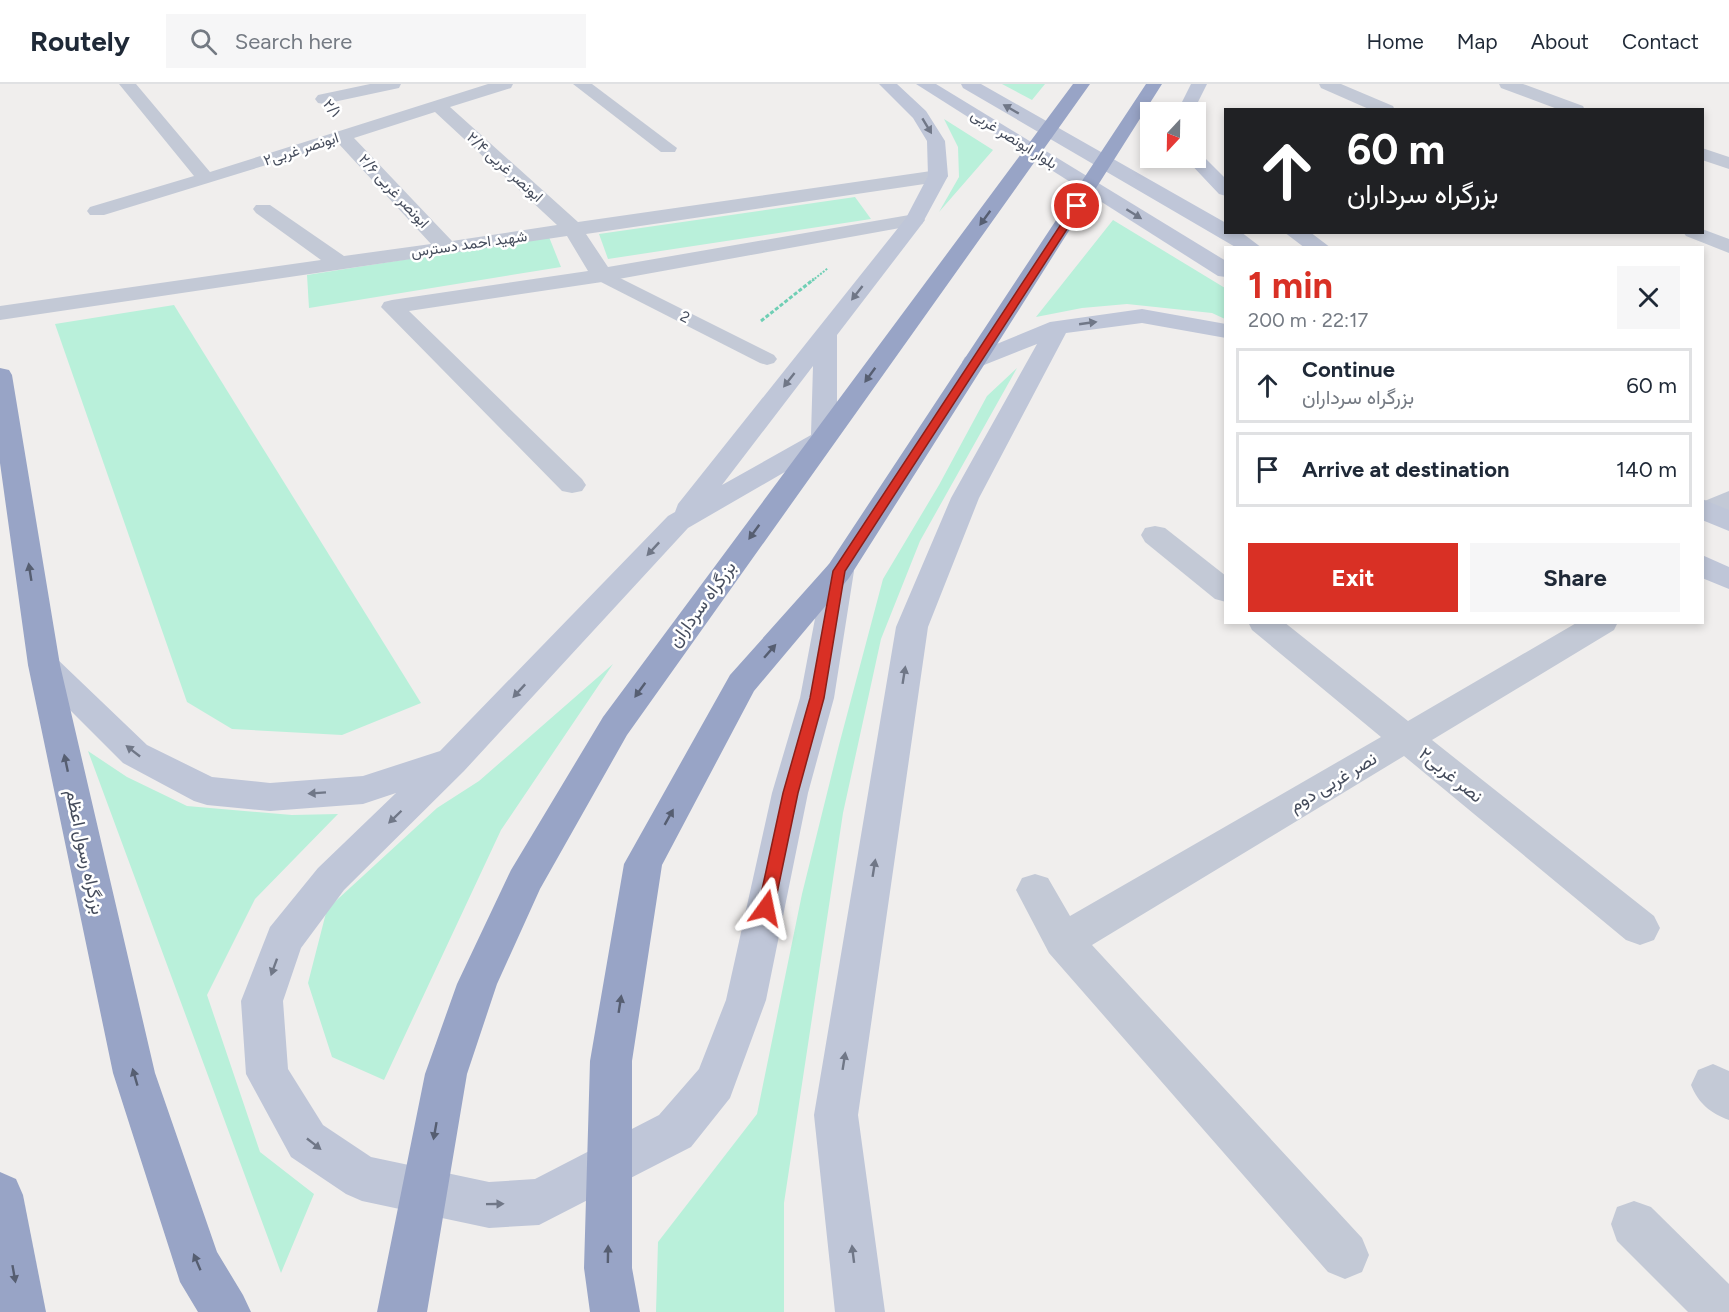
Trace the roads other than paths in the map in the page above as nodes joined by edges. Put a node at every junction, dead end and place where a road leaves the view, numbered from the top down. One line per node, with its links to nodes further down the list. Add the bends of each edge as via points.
1 (127, 84): 25 (street)
2 (312, 84): 14 (street, ۲/۱)
3 (393, 84): 14 (street)
4 (505, 84): 16 (street, ۲ابونصر غربی)
5 (581, 84): 20 (street)
6 (887, 84): 24 (main road, one-way to 24, via 920,115 936,141)
7 (924, 84): 42 (main road, بلوار ابونصر غربی, one-way to 42)
8 (969, 84): 33 (main road, بلوار ابونصر غربی, one-way to 8)
9 (1082, 84): 51 (highway, بزرگراه سرداران, one-way to 51)
10 (1154, 84): 49 (highway)
11 (1199, 84): 15 (main road)
12 (1327, 84): 17 (street)
13 (1507, 84): 18 (street)
14 (324, 99): 19 (street, ۲/۱)
15 (1190, 102)
16 (437, 105): 19 (street, ۲ابونصر غربی); 32 (street, ابونصر غربی ۲/۴)
17 (1381, 108)
18 (1570, 108)
19 (346, 134): 25 (street, ۲ابونصر غربی); 39 (street, ابونصر غربی ۲/۶)
20 (668, 148)
21 (1704, 154): 22 (street)
22 (1729, 163)
23 (1204, 168): 27 (main road)
24 (938, 176): 26 (street, شهید احمد دسترس); 30 (main road)
25 (206, 179): 29 (street, ۲ابونصر غربی)
26 (874, 185): 31 (street); 32 (street, شهید احمد دسترس)
27 (1224, 188)
28 (263, 209): 41 (street)
29 (97, 211)
30 (915, 220): 31 (street); 47 (main road, one-way to 47)
31 (882, 226): 43 (street)
32 (573, 229): 39 (street, شهید احمد دسترس); 43 (street, ابونصر غربی ۲/۴)
33 (1224, 231)
34 (1229, 234): 37 (main road, بلوار ابونصر غربی)
35 (1297, 234): 38 (main road)
36 (1699, 234): 40 (street)
37 (1249, 246)
38 (1318, 246)
39 (446, 247): 41 (street, شهید احمد دسترس)
40 (1729, 247)
41 (340, 262): 44 (street, شهید احمد دسترس)
42 (1224, 270)
43 (602, 275): 48 (lane, 2); 52 (street, via 392,308)
44 (0, 312)
45 (1058, 327): 46 (main road, one-way to 46, via 1142,316); 49 (main road); 74 (main road, one-way to 45, via 836,1115 912,627 965,498)
46 (1224, 331)
47 (825, 334): 51 (main road); 53 (main road, one-way to 53)
48 (767, 359)
49 (974, 362): 56 (highway)
50 (0, 375): 61 (highway, بزرگراه رسول اعظم, one-way to 50)
51 (824, 438): 53 (main road); 72 (highway, بزرگراه سرداران, one-way to 72, via 615,726 524,880 477,984 446,1074)
52 (572, 485)
53 (678, 522): 63 (main road, one-way to 63)
54 (1155, 535): 58 (street)
55 (1704, 566): 57 (main road)
56 (839, 571): 63 (main road, one-way to 56, via 331,879 284,939 262,1001 267,1074 307,1141 362,1178 489,1205 539,1202 675,1131 715,1083 746,999 790,793 817,698); 73 (highway, one-way to 56, via 608,1268 611,1061 643,864 742,683)
57 (1729, 579)
58 (1224, 590)
59 (1265, 624): 62 (street, نصر غربی۲)
60 (1600, 624): 62 (street, نصر غربی دوم)
61 (44, 665): 63 (main road, one-way to 61, via 363,790 270,797 207,791 135,754); 71 (highway, بزرگراه رسول اعظم, one-way to 61, via 197,1265 134,1073)
62 (1406, 739): 65 (street, نصر غربی۲); 66 (street, نصر غربی دوم)
63 (452, 762)
64 (1035, 890): 66 (street)
65 (1640, 928)
66 (1063, 941): 69 (street)
67 (0, 1196): 70 (highway, one-way to 70)
68 (1634, 1224): 75 (street)
69 (1345, 1256)
70 (21, 1312)
71 (226, 1312)
72 (402, 1312)
73 (615, 1312)
74 (860, 1312)
75 (1722, 1312)

